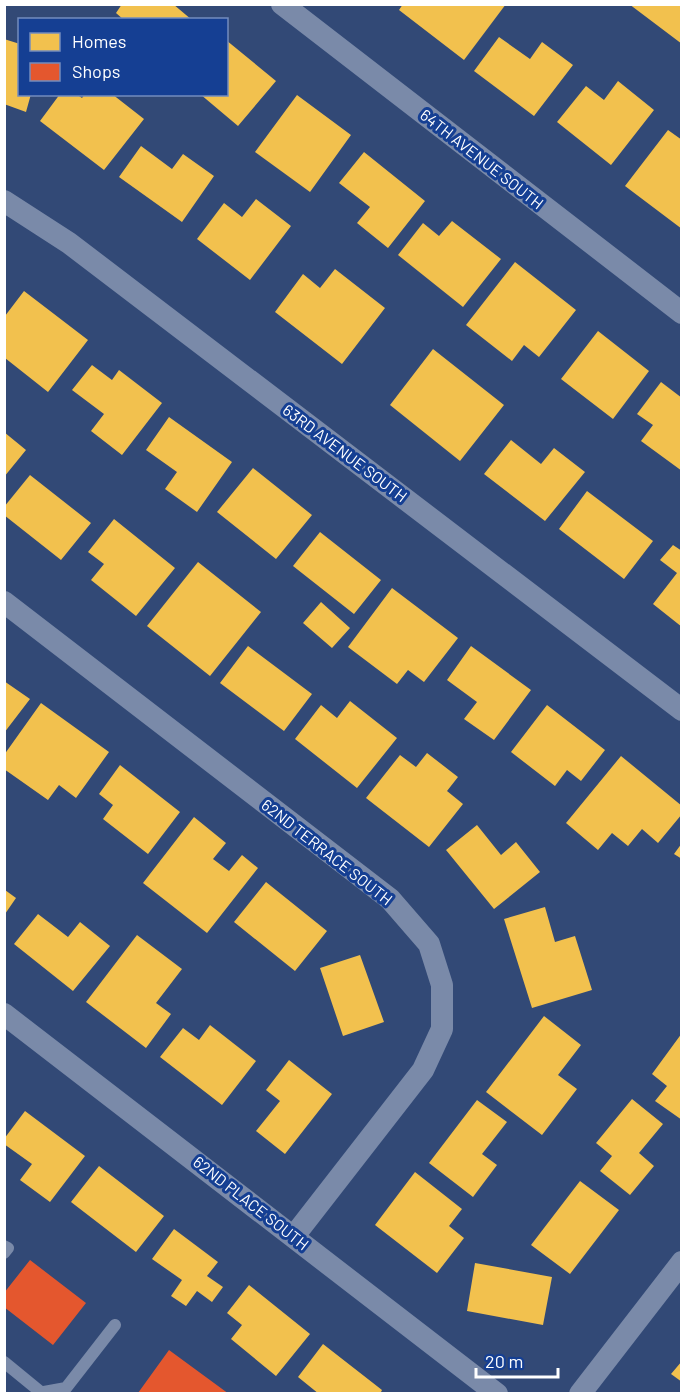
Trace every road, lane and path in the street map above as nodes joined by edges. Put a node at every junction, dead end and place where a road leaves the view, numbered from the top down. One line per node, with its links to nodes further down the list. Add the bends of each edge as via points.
1 (282, 4): 3 (street, 64TH AVENUE SOUTH)
2 (4, 201): 5 (street, 63RD AVENUE SOUTH, via 69,243)
3 (681, 313)
4 (4, 602): 7 (street, 62ND TERRACE SOUTH, via 390,899 429,944 442,985 442,1029 423,1070)
5 (681, 710)
6 (4, 1014): 7 (street, 62ND PLACE SOUTH)
7 (294, 1236): 14 (street, 62ND PLACE SOUTH)
8 (4, 1246): 9 (lane, via 8,1248)
9 (4, 1253)
10 (681, 1262): 15 (street)
11 (115, 1325): 13 (lane, via 66,1388)
12 (4, 1362): 13 (lane)
13 (44, 1393)
14 (497, 1394)
15 (580, 1394)

